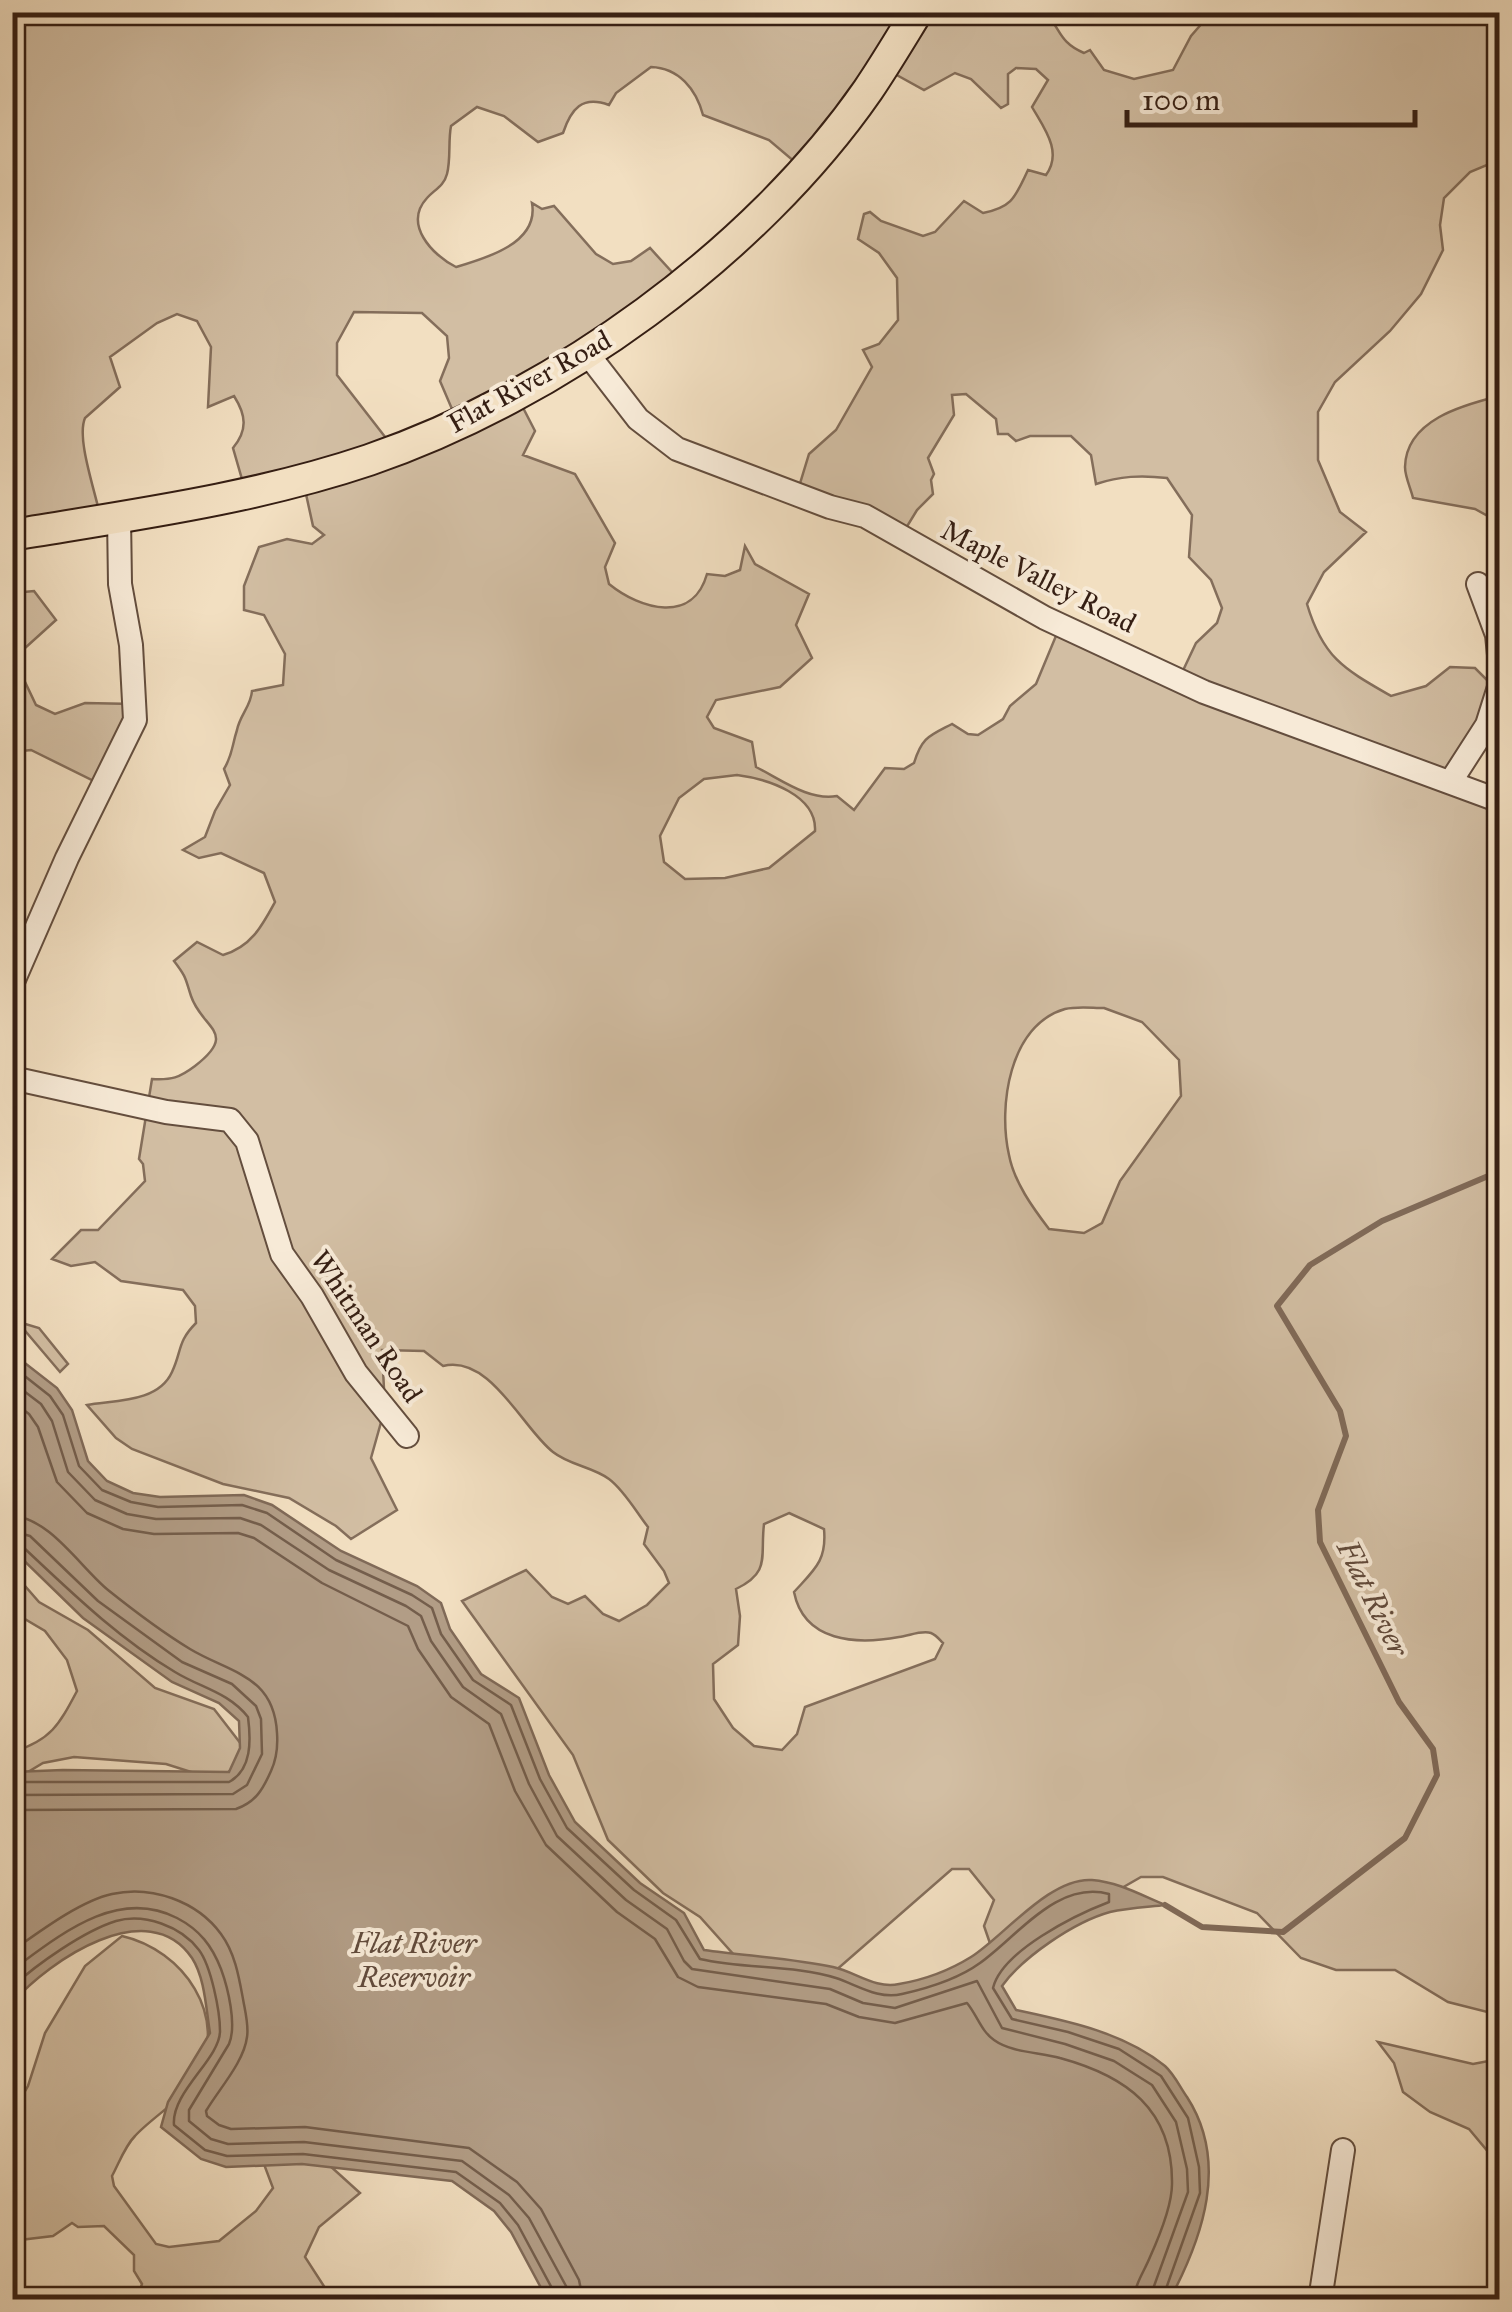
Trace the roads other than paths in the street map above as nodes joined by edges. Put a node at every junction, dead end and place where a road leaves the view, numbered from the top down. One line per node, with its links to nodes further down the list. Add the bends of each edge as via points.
1 (916, 12): 2 (main road, Flat River Road, via 867,91 762,213 662,300)
2 (587, 353): 3 (main road, Flat River Road, via 490,407 372,459 206,503); 8 (street, Maple Valley Road, via 638,419 678,449 865,516 1044,618 1204,692)
3 (119, 517): 4 (main road, Flat River Road); 10 (street, via 135,720)
4 (12, 535)
5 (1478, 584): 6 (street, via 1497,634)
6 (1500, 665)
7 (1500, 684): 8 (street, via 1487,725)
8 (1451, 782): 9 (street, Maple Valley Road)
9 (1500, 801)
10 (12, 984)
11 (12, 1078): 12 (street, Whitman Road, via 230,1120 247,1141 282,1254 356,1372)
12 (407, 1436)
13 (1342, 2150): 14 (street)
14 (1320, 2300)

